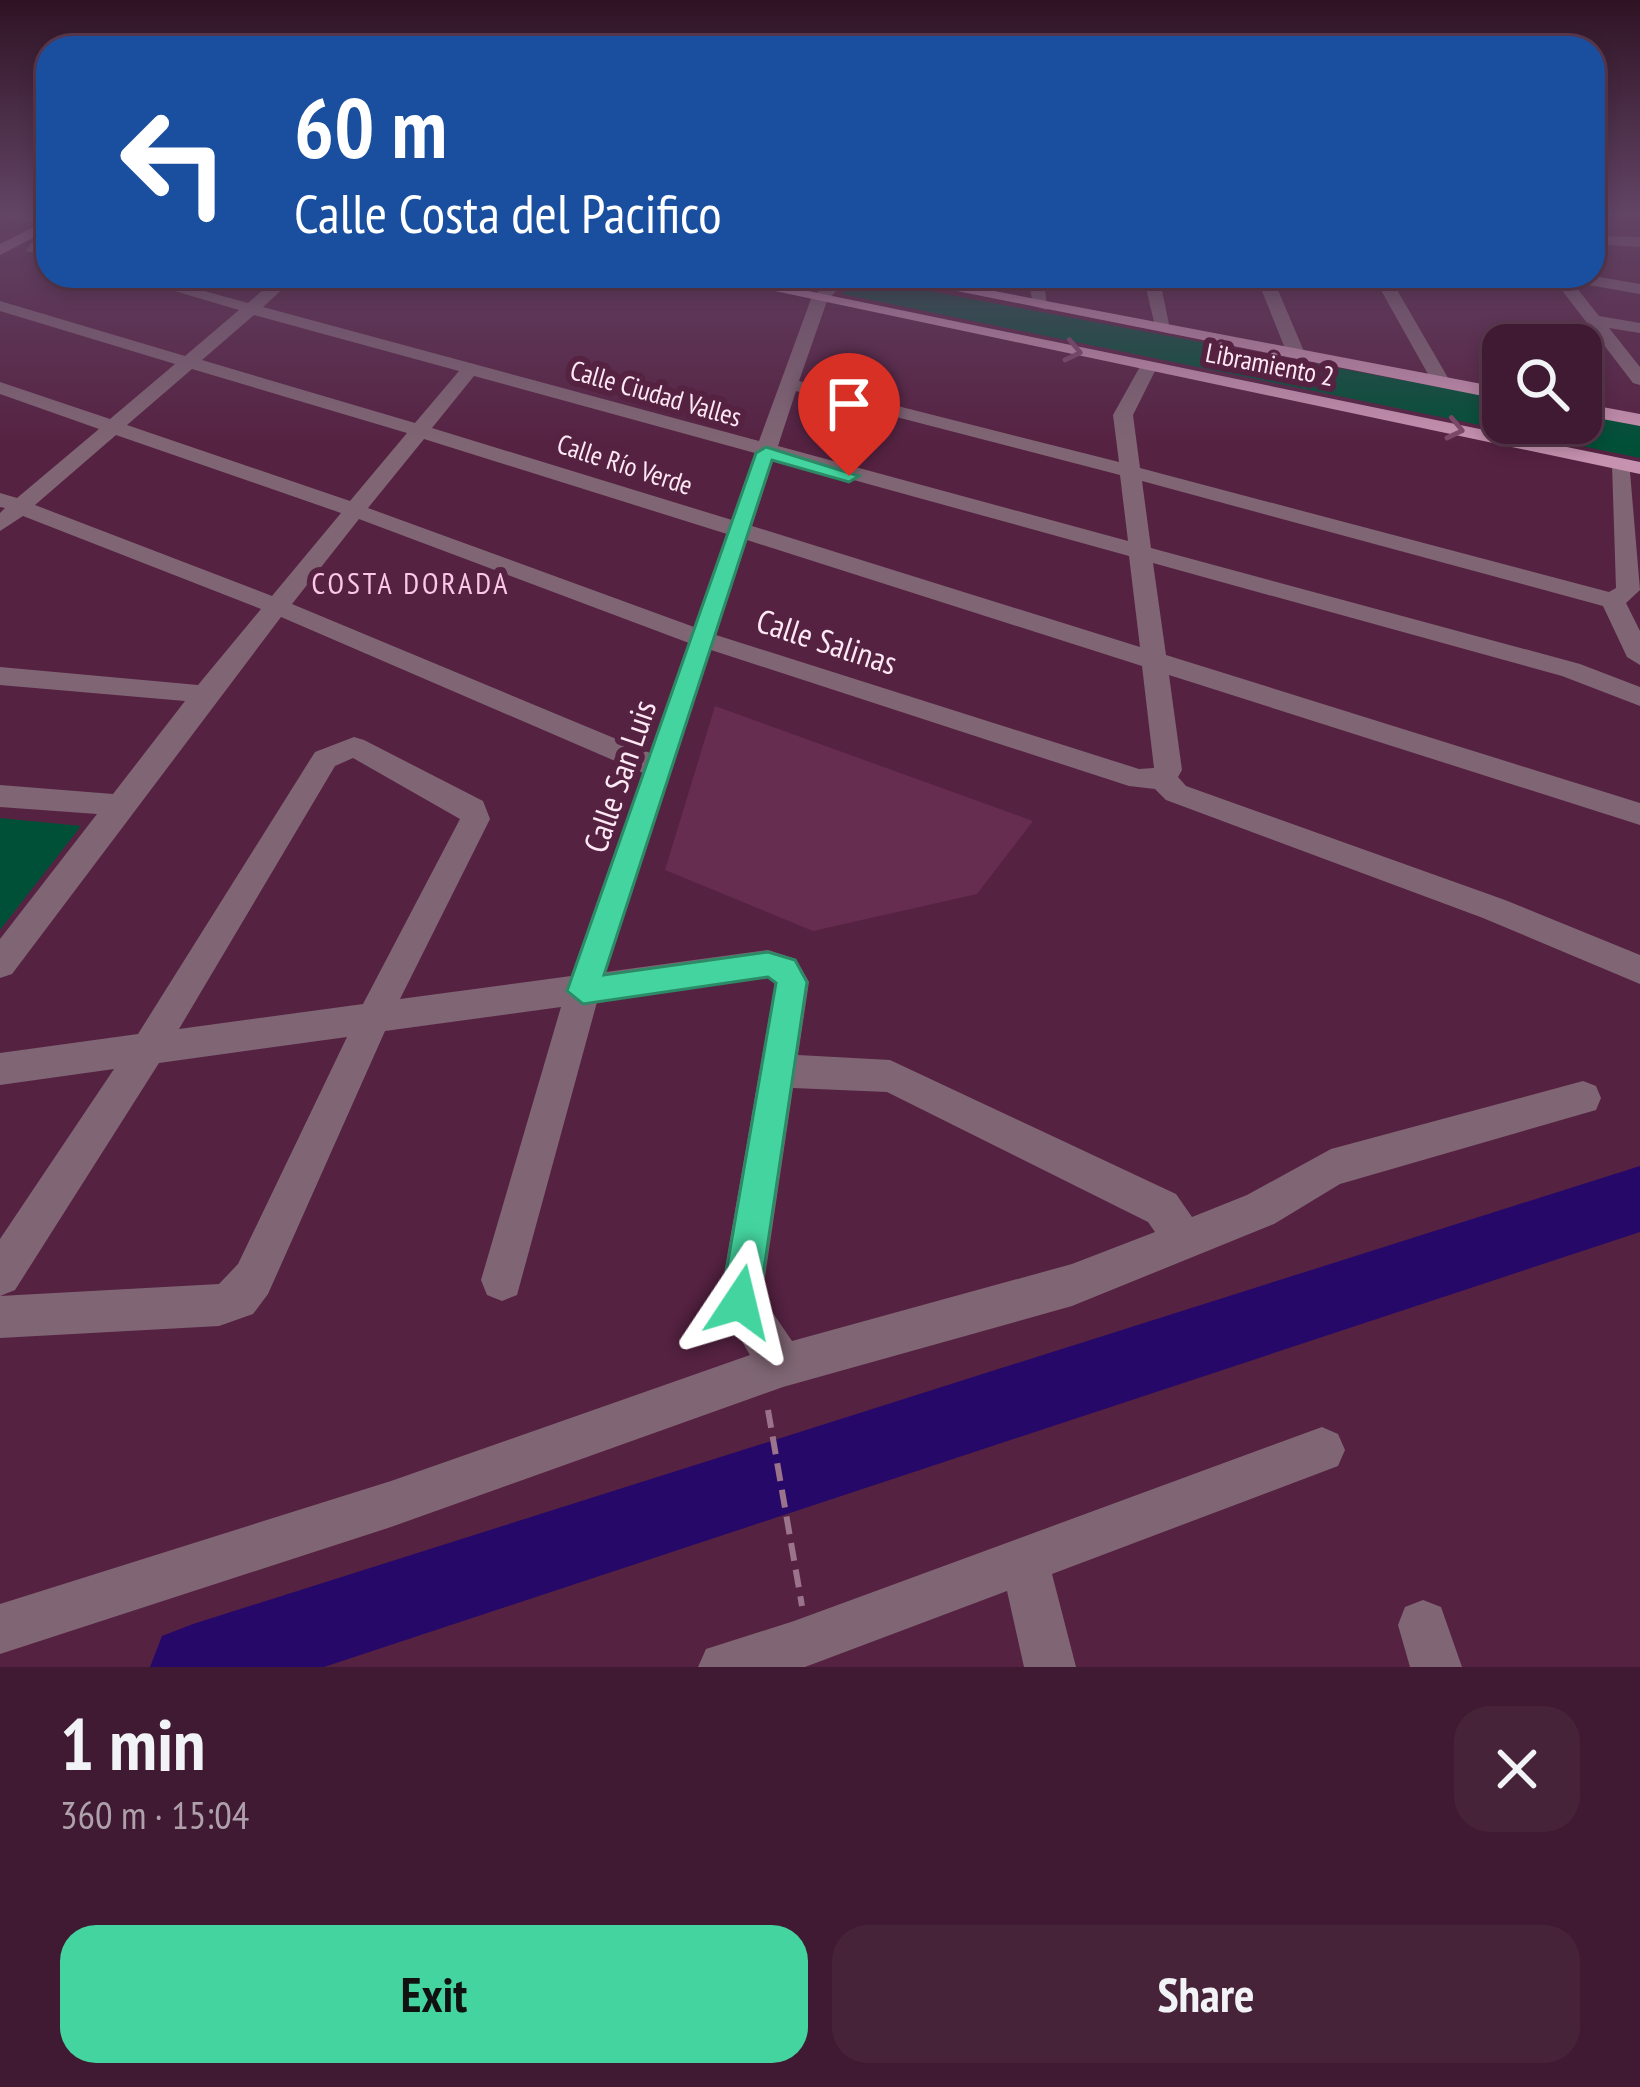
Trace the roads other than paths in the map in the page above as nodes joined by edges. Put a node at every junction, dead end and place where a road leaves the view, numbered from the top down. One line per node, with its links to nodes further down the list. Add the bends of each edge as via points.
1 (181, 290): 14 (street, Calle Ciudad Valles)
2 (273, 290): 14 (street)
3 (776, 290): 11 (main road, Libramiento 2)
4 (828, 290): 11 (street)
5 (968, 290): 13 (main road, Libramiento 2)
6 (1038, 290): 13 (street)
7 (1155, 290): 17 (street)
8 (1270, 290): 18 (street)
9 (1389, 290): 23 (street)
10 (1572, 290): 15 (street)
11 (819, 299): 20 (main road, Libramiento 2, one-way to 20); 24 (street, Calle San Luis)
12 (0, 306): 19 (street, Calle Río Verde)
13 (1041, 306): 17 (main road, Libramiento 2)
14 (250, 309): 19 (street); 21 (street, Calle Ciudad Valles)
15 (1593, 320): 16 (street); 22 (street)
16 (1640, 328)
17 (1166, 330): 18 (main road, Libramiento 2)
18 (1297, 356): 23 (main road, Libramiento 2)
19 (186, 364): 29 (street); 30 (street, Calle Río Verde)
20 (1148, 367): 32 (main road, Libramiento 2, one-way to 32); 33 (street, via 1123,415)
21 (470, 369): 30 (street); 31 (street, Calle Ciudad Valles)
22 (1636, 371)
23 (1442, 382): 26 (main road, Libramiento 2)
24 (789, 384): 31 (street, Calle San Luis); 33 (street)
25 (0, 388): 29 (street, Calle Salinas)
26 (1482, 390)
27 (1602, 413): 28 (main road)
28 (1640, 420)
29 (112, 429): 34 (street); 35 (street, Calle Salinas)
30 (418, 432): 35 (street); 36 (street, Calle Río Verde)
31 (766, 453): 36 (street, Calle San Luis); 37 (street, Calle Ciudad Valles)
32 (1631, 466): 38 (street, via 1628,590)
33 (1129, 472): 37 (street); 38 (street)
34 (6, 510): 39 (street)
35 (357, 511): 39 (street); 40 (street, Calle Salinas)
36 (738, 532): 40 (street, Calle San Luis); 42 (street, Calle Río Verde)
37 (1140, 556): 42 (street); 45 (street, Calle Ciudad Valles, via 1571,670)
38 (1612, 601): 41 (street)
39 (276, 605): 44 (street); 46 (street)
40 (702, 639): 46 (street, Calle San Luis); 47 (street, Calle Salinas, via 1139,779)
41 (1640, 657)
42 (1154, 663): 47 (street, via 1168,770); 50 (street, Calle Río Verde)
43 (0, 676): 44 (street)
44 (205, 694): 49 (street)
45 (1640, 697)
46 (660, 769): 53 (street, Calle San Luis)
47 (1162, 778): 52 (street, Calle Salinas, via 1176,793)
48 (0, 796): 49 (street)
49 (121, 805): 51 (street)
50 (1640, 814)
51 (0, 964)
52 (1640, 970)
53 (583, 991): 54 (street); 57 (street, via 768,964 784,969 792,982); 61 (street, Calle San Luis)
54 (374, 1017): 55 (street); 55 (street, via 475,819 473,809 354,747 326,759); 62 (street, via 238,1299)
55 (150, 1046): 56 (street); 60 (street)
56 (0, 1070)
57 (780, 1071): 59 (street, via 890,1076 1162,1208); 63 (street, via 740,1302)
58 (1583, 1098): 59 (street, via 1331,1168 1260,1210)
59 (1184, 1241): 63 (street)
60 (0, 1275)
61 (502, 1280)
62 (0, 1317)
63 (774, 1380): 66 (street)
64 (1322, 1450): 65 (street)
65 (1024, 1558): 67 (street); 69 (street)
66 (0, 1629)
67 (797, 1640): 68 (street)
68 (724, 1667)
69 (1050, 1667)

